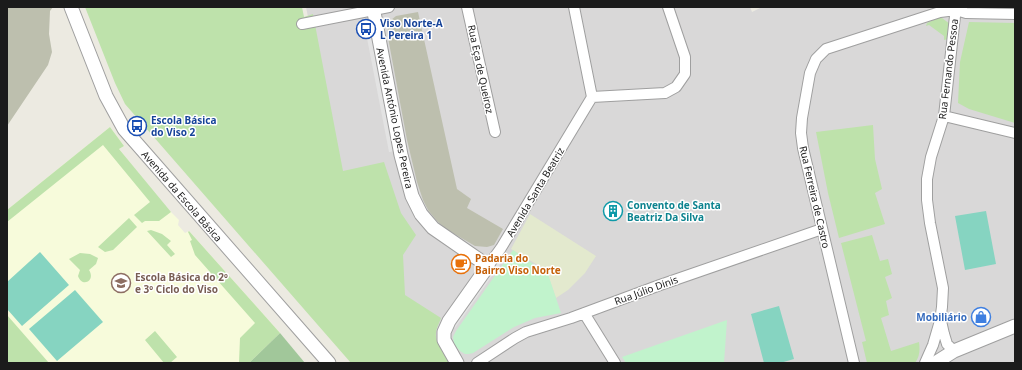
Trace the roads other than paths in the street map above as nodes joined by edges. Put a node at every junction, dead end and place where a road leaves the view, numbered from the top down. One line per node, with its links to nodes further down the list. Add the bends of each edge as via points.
1 (71, 7): 20 (street, Avenida da Escola Básica, via 106,96 124,129)
2 (389, 7): 7 (street)
3 (467, 7): 12 (street, Rua Eça de Queiroz)
4 (574, 7): 10 (street)
5 (668, 7): 10 (street, via 685,58 685,74 676,87 665,93)
6 (956, 8): 8 (street, Rua Ferreira de Castro, via 966,13); 11 (street, Rua Fernando Pessoa); 14 (street, Rua Ferreira de Castro, via 826,49 816,59 810,73 801,133)
7 (373, 9): 9 (street); 15 (street, Avenida António Lopes Pereira, via 401,155 412,196 433,228)
8 (1015, 14)
9 (302, 24)
10 (592, 97): 15 (street, Avenida Santa Beatriz)
11 (944, 116): 13 (street); 17 (street, Rua Fernando Pessoa, via 927,179 930,223 942,288)
12 (495, 132)
13 (1015, 133)
14 (822, 229): 16 (street, Rua Júlio Dinis); 24 (street, Rua Ferreira de Castro)
15 (488, 266): 21 (street, Avenida Santa Beatriz, via 444,332 444,340)
16 (584, 313): 22 (street, Rua Júlio Dinis, via 526,332); 23 (street)
17 (940, 317): 19 (street, via 947,344); 25 (street, Rua Fernando Pessoa, via 933,345)
18 (1015, 326): 19 (street)
19 (954, 351): 26 (street)
20 (329, 363)
21 (457, 363)
22 (477, 363)
23 (615, 363)
24 (854, 363)
25 (925, 363)
26 (936, 363)

